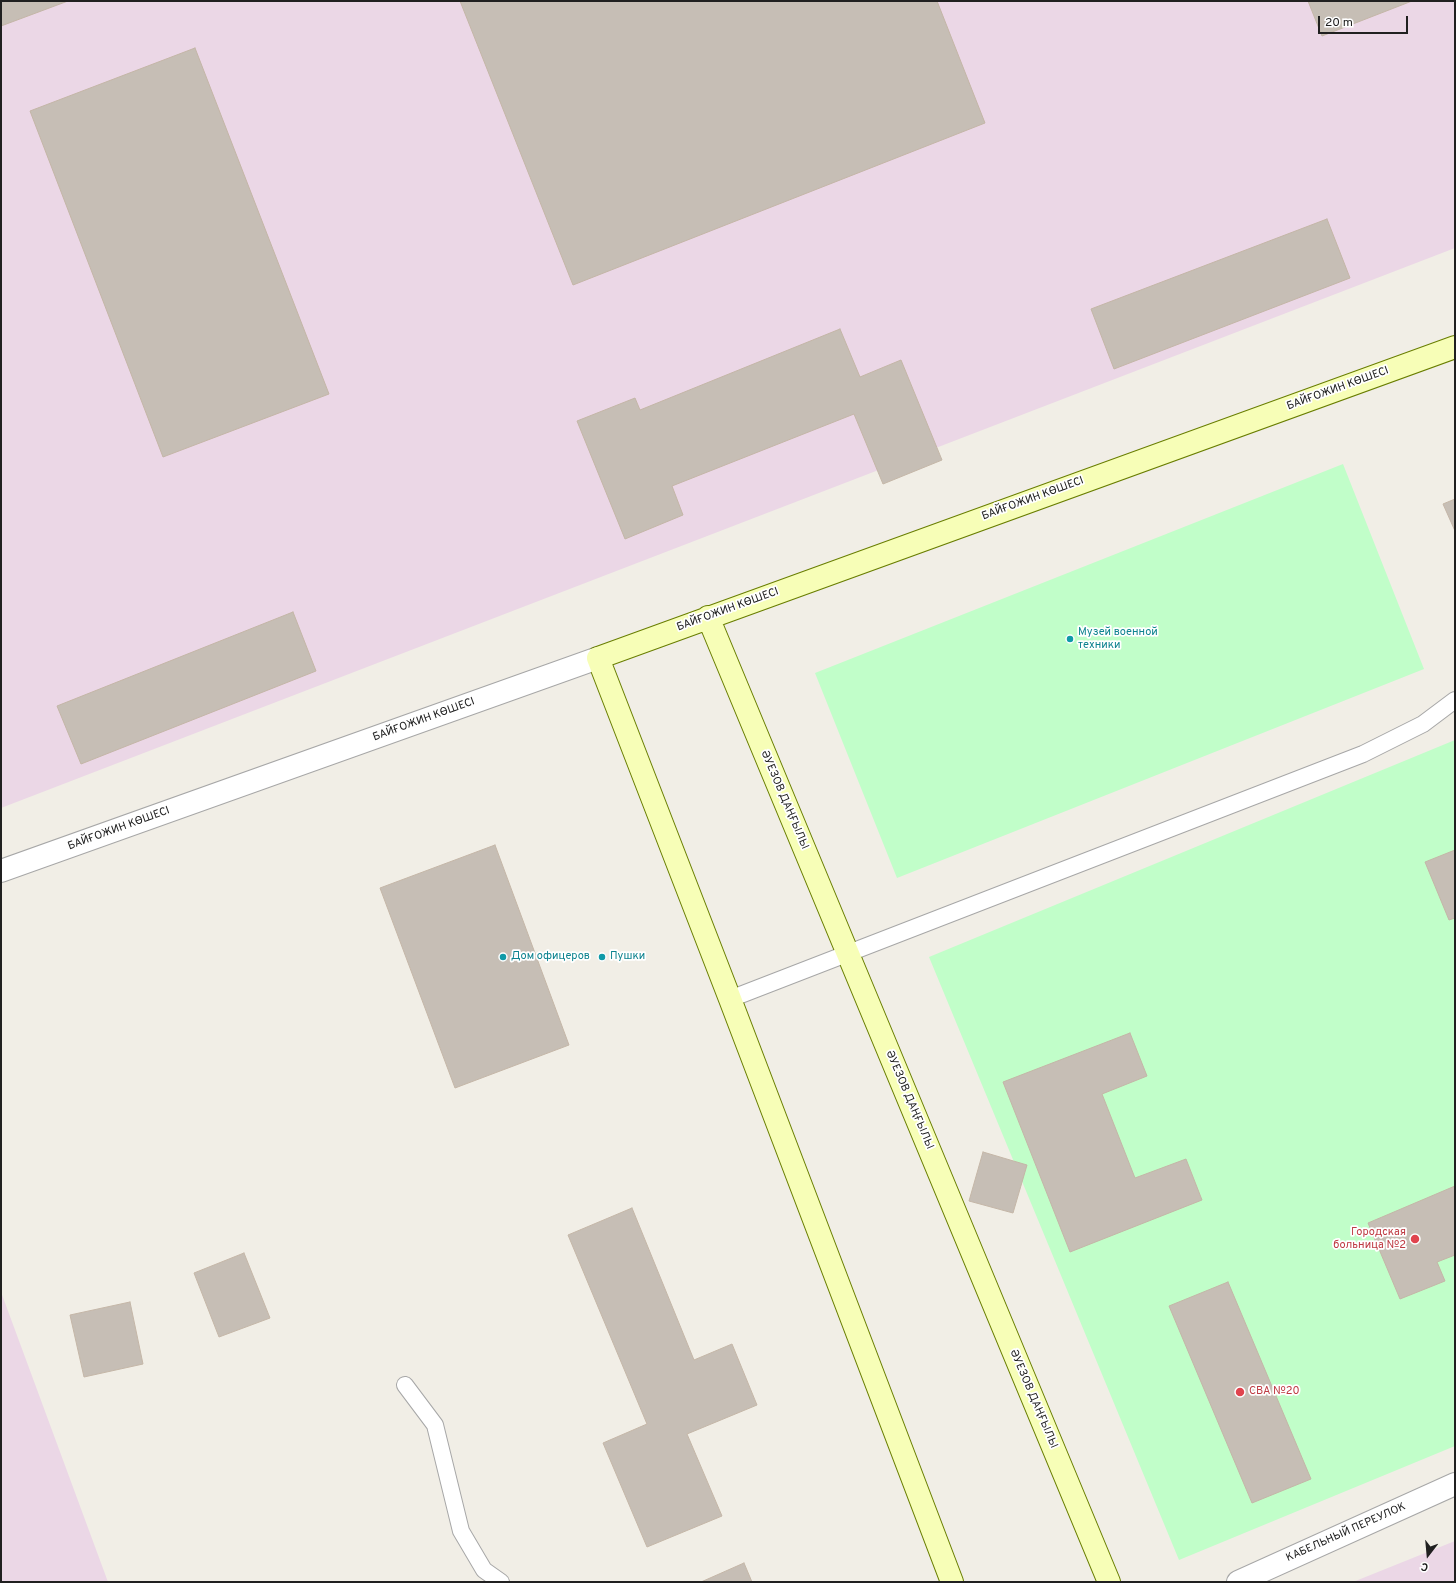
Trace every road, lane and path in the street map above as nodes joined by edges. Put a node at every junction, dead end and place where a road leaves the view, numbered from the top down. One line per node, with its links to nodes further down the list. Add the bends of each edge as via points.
1 (1455, 347): 2 (main road, БАЙҒОЖИН КӨШЕСІ)
2 (708, 617): 3 (main road, БАЙҒОЖИН КӨШЕСІ); 6 (main road, ӘУЕЗОВ ДАҢҒЫЛЫ)
3 (598, 658): 5 (street, БАЙҒОЖИН КӨШЕСІ); 7 (main road)
4 (1455, 700): 6 (lane, via 1423,724 1363,754)
5 (1, 871)
6 (848, 954): 7 (lane); 12 (main road, ӘУЕЗОВ ДАҢҒЫЛЫ)
7 (730, 999): 11 (main road)
8 (405, 1385): 10 (lane, via 435,1425 461,1531 484,1570)
9 (1455, 1484): 13 (street, КАБЕЛЬНЫЙ ПЕРЕУЛОК)
10 (501, 1582)
11 (952, 1582)
12 (1110, 1582)
13 (1238, 1582)

